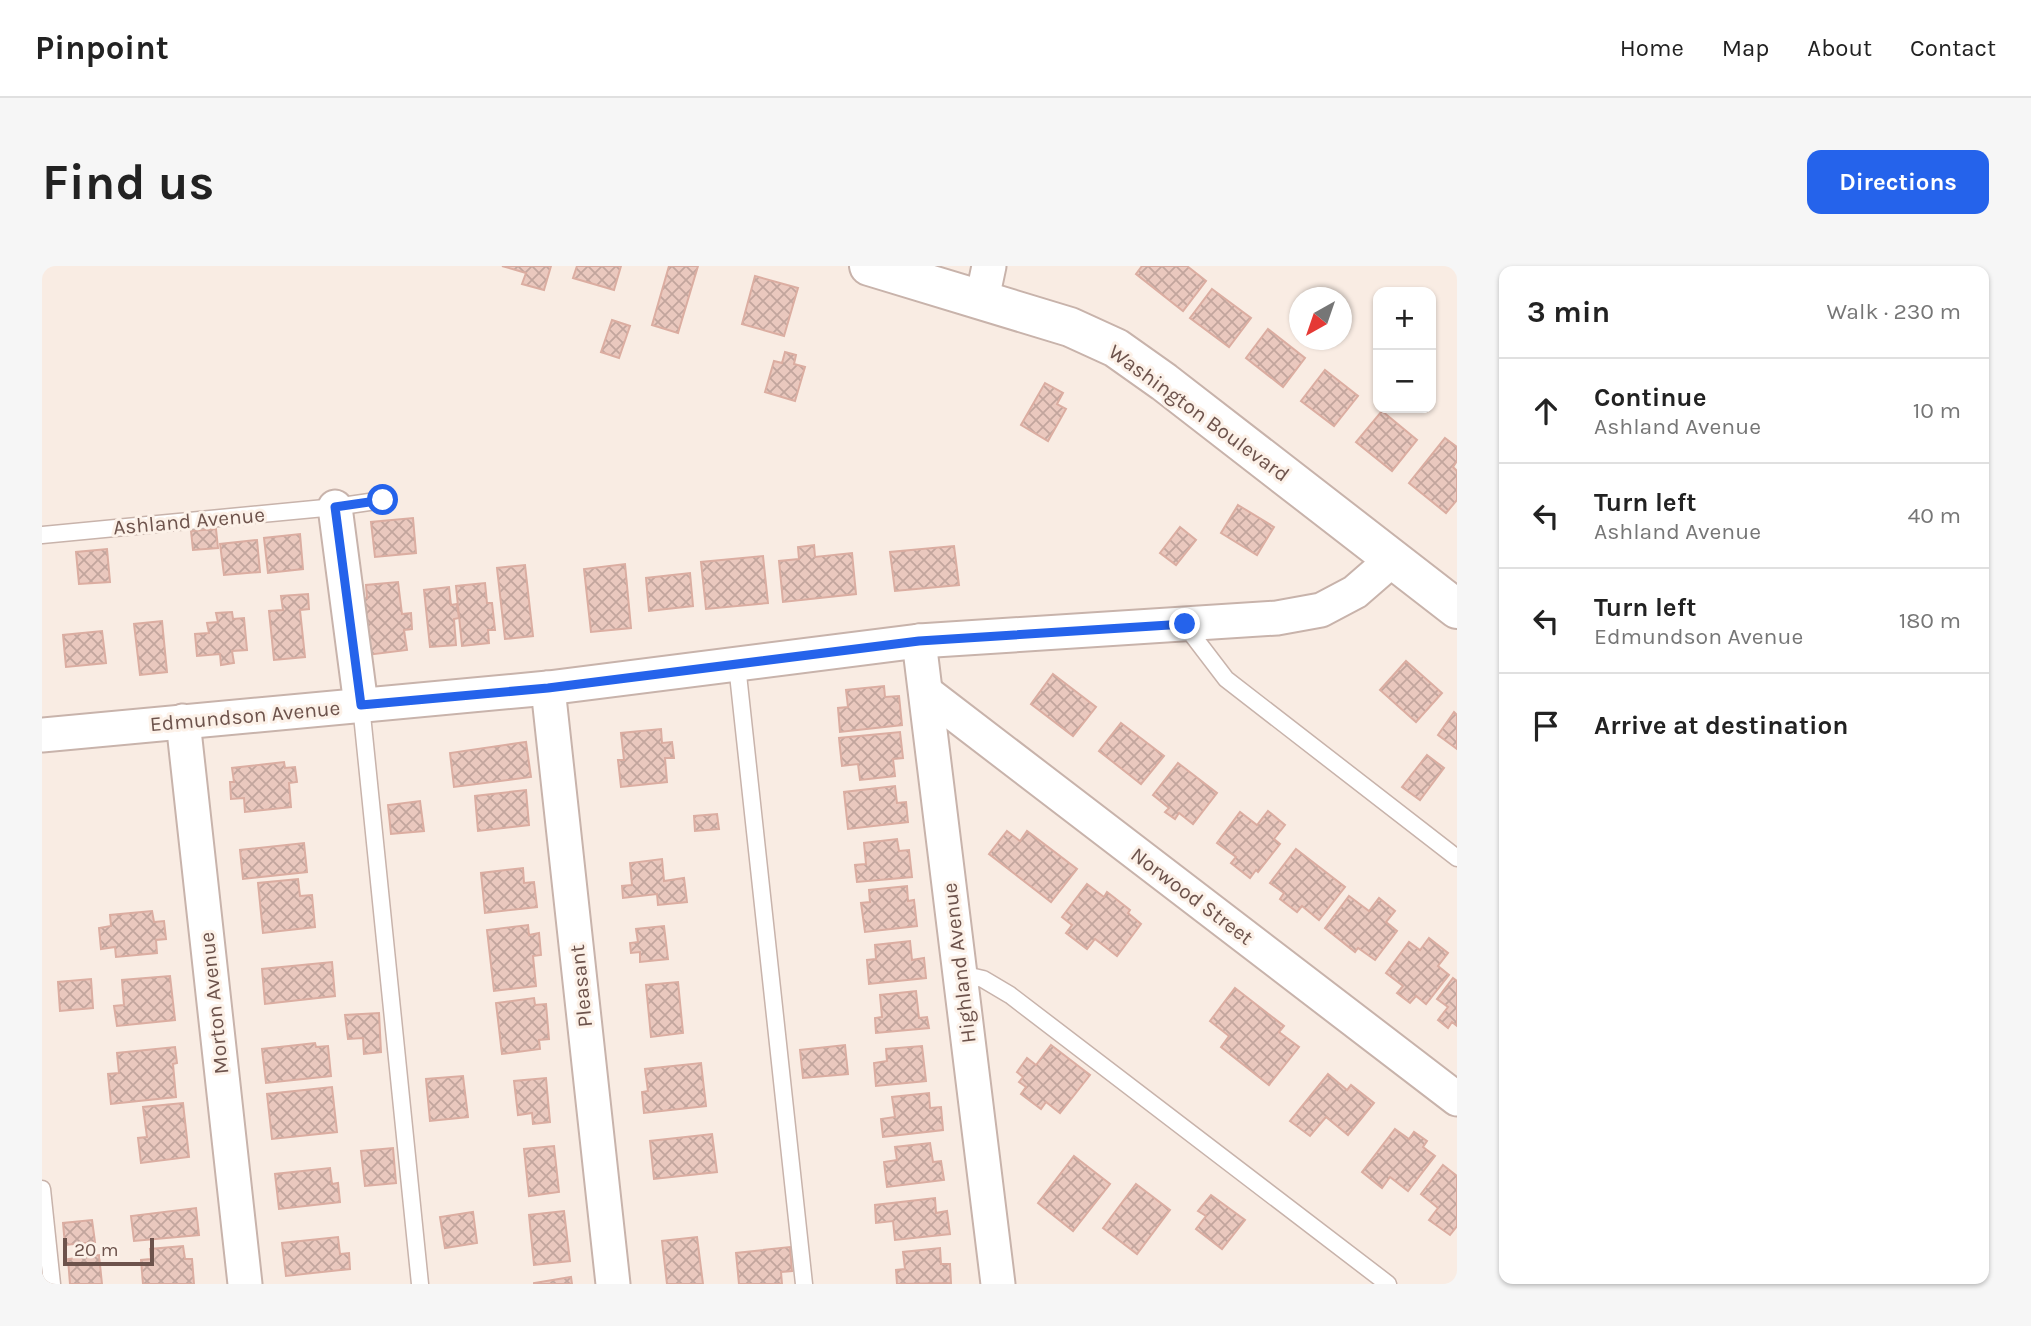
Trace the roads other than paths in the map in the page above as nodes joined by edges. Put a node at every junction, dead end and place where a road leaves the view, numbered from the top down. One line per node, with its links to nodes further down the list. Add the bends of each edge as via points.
1 (869, 266): 2 (street, Washington Boulevard)
2 (985, 282): 6 (street, Washington Boulevard, via 1116,348)
3 (383, 500): 4 (lane, Ashland Avenue)
4 (335, 507): 5 (lane, Ashland Avenue); 13 (street)
5 (42, 535)
6 (1393, 559): 7 (street, Washington Boulevard); 8 (street, Edmundson Avenue, via 1355,592 1321,610)
7 (1457, 609)
8 (1185, 624): 9 (street, Edmundson Avenue); 16 (lane, via 1226,679)
9 (919, 641): 10 (street, Edmundson Avenue); 12 (street, Highland Avenue)
10 (737, 665): 11 (street, Edmundson Avenue); 24 (lane)
11 (548, 688): 13 (street, Edmundson Avenue); 23 (street, Pleasant)
12 (927, 693): 17 (street, Highland Avenue); 18 (street, Norwood Street)
13 (361, 705): 14 (street, Edmundson Avenue); 22 (lane)
14 (183, 721): 15 (street, Edmundson Avenue); 21 (street, Morton Avenue)
15 (42, 735)
16 (1457, 858)
17 (961, 974): 25 (street, Highland Avenue); 26 (lane, via 983,979 1010,995)
18 (1457, 1099)
19 (42, 1189): 20 (lane)
20 (52, 1284)
21 (245, 1284)
22 (420, 1284)
23 (613, 1284)
24 (804, 1284)
25 (998, 1284)
26 (1388, 1284)

